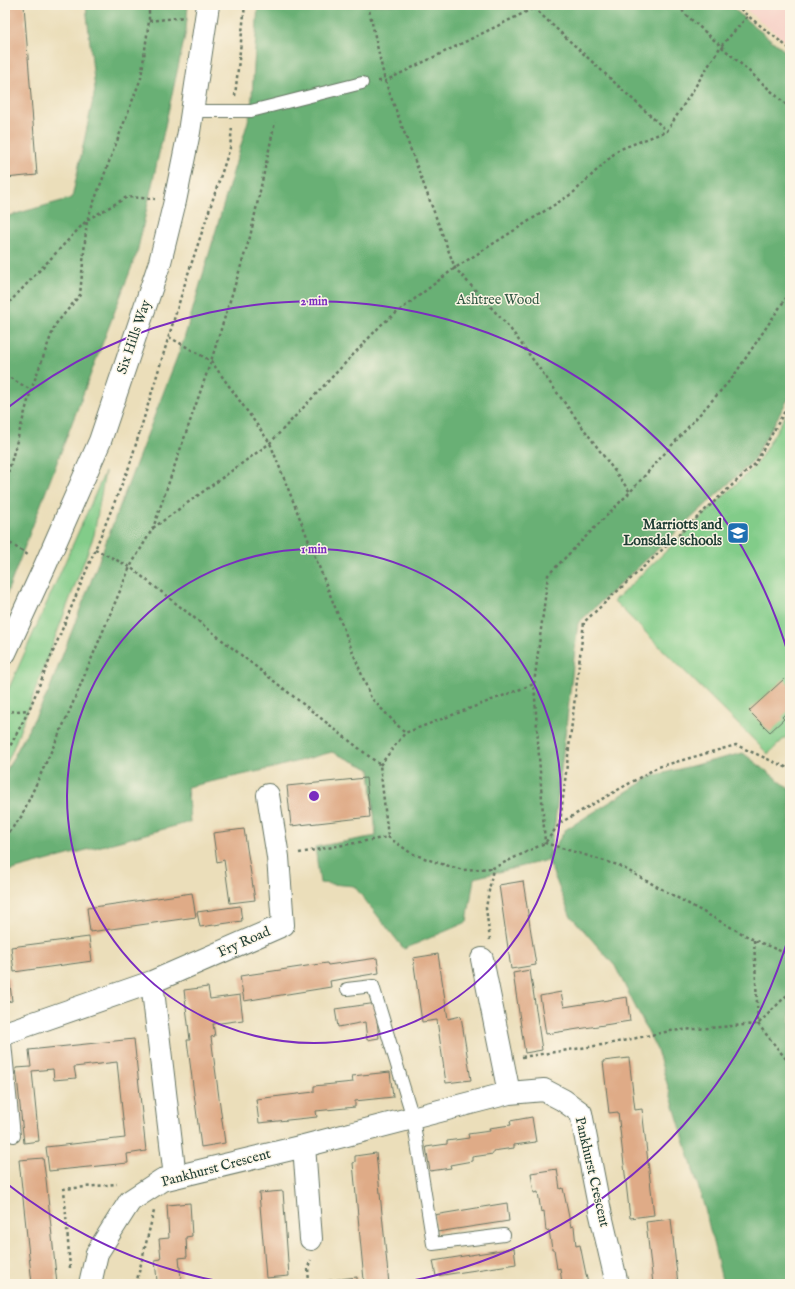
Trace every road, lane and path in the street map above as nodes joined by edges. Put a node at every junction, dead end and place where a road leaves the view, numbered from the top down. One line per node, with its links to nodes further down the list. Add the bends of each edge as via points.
1 (149, 5): 10 (path)
2 (245, 5): 18 (path)
3 (368, 5): 13 (path)
4 (538, 5): 7 (path)
5 (679, 5): 11 (path, via 684,13)
6 (736, 5): 9 (path)
7 (534, 8): 13 (path); 19 (path)
8 (207, 10): 10 (path); 17 (street, Six Hills Way)
9 (748, 16): 11 (path); 12 (path)
10 (149, 21): 21 (path, via 141,78)
11 (721, 46): 16 (path); 19 (path)
12 (790, 49)
13 (385, 80): 14 (path); 22 (path)
14 (362, 84): 15 (lane)
15 (279, 104): 18 (lane, via 251,111); 26 (path, via 250,236)
16 (790, 108)
17 (192, 111): 18 (lane); 20 (street, Six Hills Way)
18 (234, 111): 25 (path, via 230,148)
19 (666, 131): 22 (path, via 618,150 573,193)
20 (175, 201): 21 (path, via 126,197); 36 (street, Six Hills Way, via 160,262 100,441)
21 (87, 220): 24 (path); 28 (path, via 80,295 55,325)
22 (455, 268): 30 (path, via 382,324); 32 (path, via 509,327)
23 (790, 292): 32 (path, via 733,377)
24 (5, 307)
25 (168, 338): 26 (path); 35 (path, via 129,467)
26 (211, 361): 30 (path); 33 (path)
27 (5, 375): 28 (path)
28 (31, 390): 31 (path)
29 (790, 402): 47 (path, via 755,464 584,622)
30 (270, 443): 33 (path); 42 (path, via 371,698)
31 (5, 484)
32 (630, 492): 39 (path, via 548,575)
33 (153, 528): 37 (path)
34 (5, 540): 36 (path)
35 (95, 549): 37 (path); 40 (path)
36 (45, 566): 38 (street, Six Hills Way)
37 (130, 567): 44 (path); 48 (path, via 48,759 21,817)
38 (5, 653)
39 (534, 684): 42 (path); 50 (path)
40 (29, 710): 41 (path); 43 (path)
41 (5, 712)
42 (405, 733): 44 (path)
43 (5, 756)
44 (380, 765): 49 (path)
45 (790, 769): 47 (path, via 736,745 658,767)
46 (268, 795): 51 (street, Fry Road)
47 (560, 823): 50 (path)
48 (5, 837)
49 (388, 837): 51 (path); 52 (path, via 411,853 435,862 463,870)
50 (545, 843): 52 (path); 53 (path, via 618,865)
51 (278, 857): 56 (street, Fry Road, via 283,924)
52 (493, 868): 55 (path, via 486,908 491,945)
53 (754, 940): 54 (path); 59 (path)
54 (790, 955)
55 (482, 959): 62 (street)
56 (152, 982): 60 (street, Fry Road); 68 (street)
57 (347, 989): 65 (lane, via 373,986)
58 (790, 992): 59 (path)
59 (758, 1024): 62 (path, via 670,1031 608,1044); 63 (path)
60 (5, 1033)
61 (5, 1043): 66 (lane)
62 (503, 1060): 64 (street)
63 (790, 1064)
64 (509, 1092): 65 (street, Pankhurst Crescent); 72 (street, Pankhurst Crescent, via 544,1090 581,1113)
65 (413, 1118): 67 (street, Pankhurst Crescent); 69 (lane, via 433,1244)
66 (14, 1136)
67 (304, 1146): 68 (street, Pankhurst Crescent); 70 (street)
68 (175, 1177): 71 (street, Pankhurst Crescent, via 162,1180 130,1201 97,1253)
69 (504, 1235)
70 (311, 1239)
71 (90, 1284)
72 (617, 1284)

